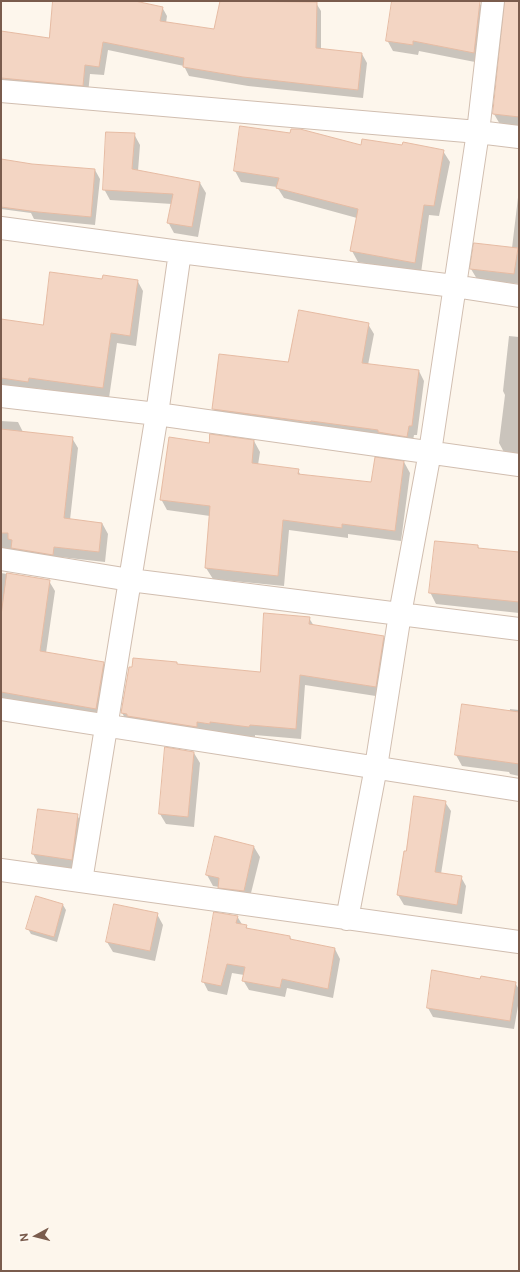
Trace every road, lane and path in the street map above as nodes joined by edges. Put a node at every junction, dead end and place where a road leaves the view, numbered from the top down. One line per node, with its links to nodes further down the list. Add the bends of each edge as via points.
1 (493, 1): 3 (street)
2 (1, 91): 3 (street)
3 (478, 132): 4 (street); 7 (street)
4 (519, 137)
5 (1, 228): 6 (street)
6 (180, 252): 7 (street); 10 (street)
7 (454, 286): 8 (street); 11 (street)
8 (519, 296)
9 (1, 396): 10 (street)
10 (157, 414): 11 (street); 14 (street)
11 (430, 452): 12 (street); 15 (street)
12 (519, 464)
13 (1, 559): 14 (street)
14 (130, 580): 15 (street); 18 (street)
15 (400, 614): 16 (street); 19 (street)
16 (519, 629)
17 (1, 709): 18 (street)
18 (106, 726): 19 (street); 22 (street)
19 (376, 768): 20 (street); 23 (street)
20 (519, 790)
21 (1, 870): 22 (street)
22 (81, 881): 23 (street)
23 (346, 919): 24 (street)
24 (519, 942)

